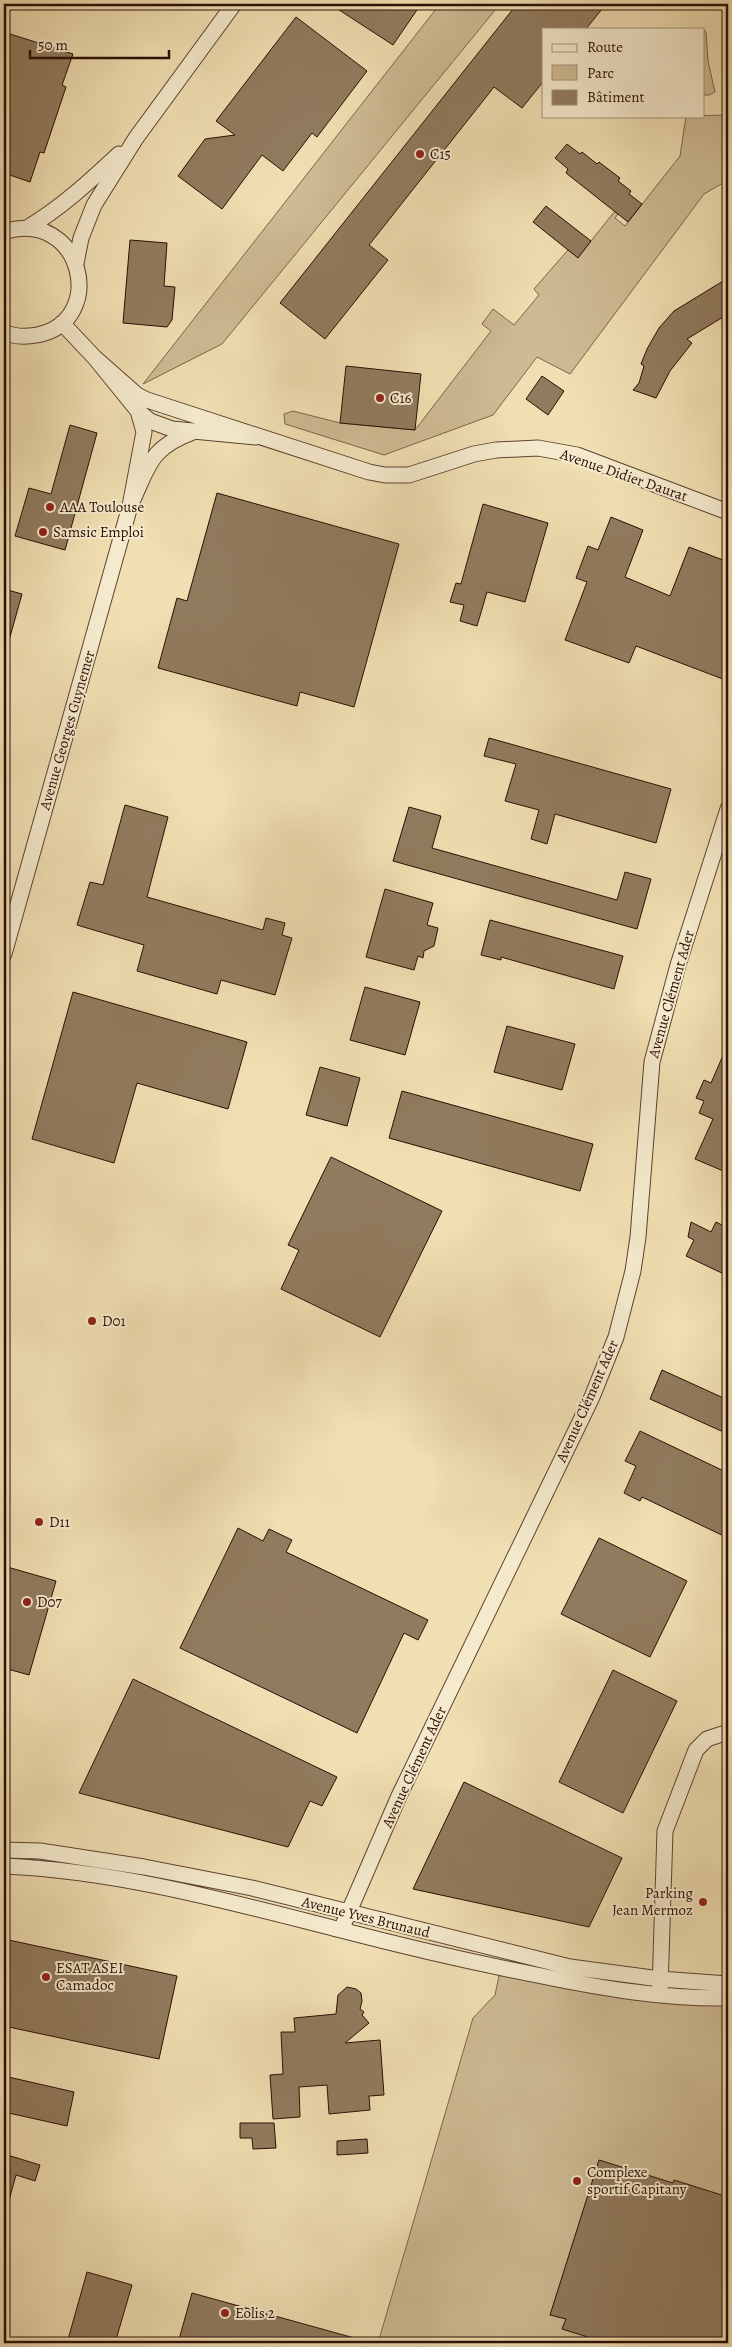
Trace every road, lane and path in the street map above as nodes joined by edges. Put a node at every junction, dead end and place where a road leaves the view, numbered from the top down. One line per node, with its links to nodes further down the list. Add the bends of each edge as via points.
1 (234, 4): 2 (street)
2 (136, 138): 3 (street, via 87,184); 5 (street, via 94,205 80,238)
3 (27, 228): 4 (street); 5 (street, via 48,232 65,245)
4 (4, 232)
5 (76, 263): 6 (street, via 80,279 78,295)
6 (62, 323): 8 (street, via 45,333); 10 (street, Avenue Didier Daurat, via 136,395)
7 (4, 332): 8 (street)
8 (26, 337): 9 (street)
9 (4, 344)
10 (142, 405): 11 (street); 11 (street, Avenue Georges Guynemer); 12 (street, Avenue Didier Daurat)
11 (153, 424): 12 (street, Avenue Didier Daurat, via 183,415); 13 (street, Avenue Georges Guynemer); 14 (street, Avenue Georges Guynemer)
12 (200, 424): 13 (street); 15 (street, Avenue Didier Daurat, via 256,436 370,472 397,476 474,454 538,448 591,460)
13 (156, 452): 14 (street, Avenue Georges Guynemer)
14 (130, 506): 17 (street, Avenue Georges Guynemer)
15 (728, 512)
16 (728, 809): 21 (street, Avenue Clément Ader, via 670,990 652,1062 638,1236 629,1290 616,1337 592,1396 399,1796)
17 (4, 954)
18 (728, 1732): 23 (street, via 707,1739 696,1750 665,1831)
19 (4, 1850): 21 (street, Avenue Yves Brunaud, via 144,1867 252,1888)
20 (4, 1866): 22 (street, Avenue Yves Brunaud, via 141,1882 248,1905)
21 (348, 1913): 22 (street, Avenue Clément Ader); 23 (street, Avenue Yves Brunaud, via 570,1967)
22 (341, 1930): 25 (street, Avenue Yves Brunaud, via 518,1971)
23 (660, 1979): 24 (street, Avenue Yves Brunaud); 25 (street)
24 (728, 1984)
25 (660, 1995): 26 (street, Avenue Yves Brunaud)
26 (728, 1998)

